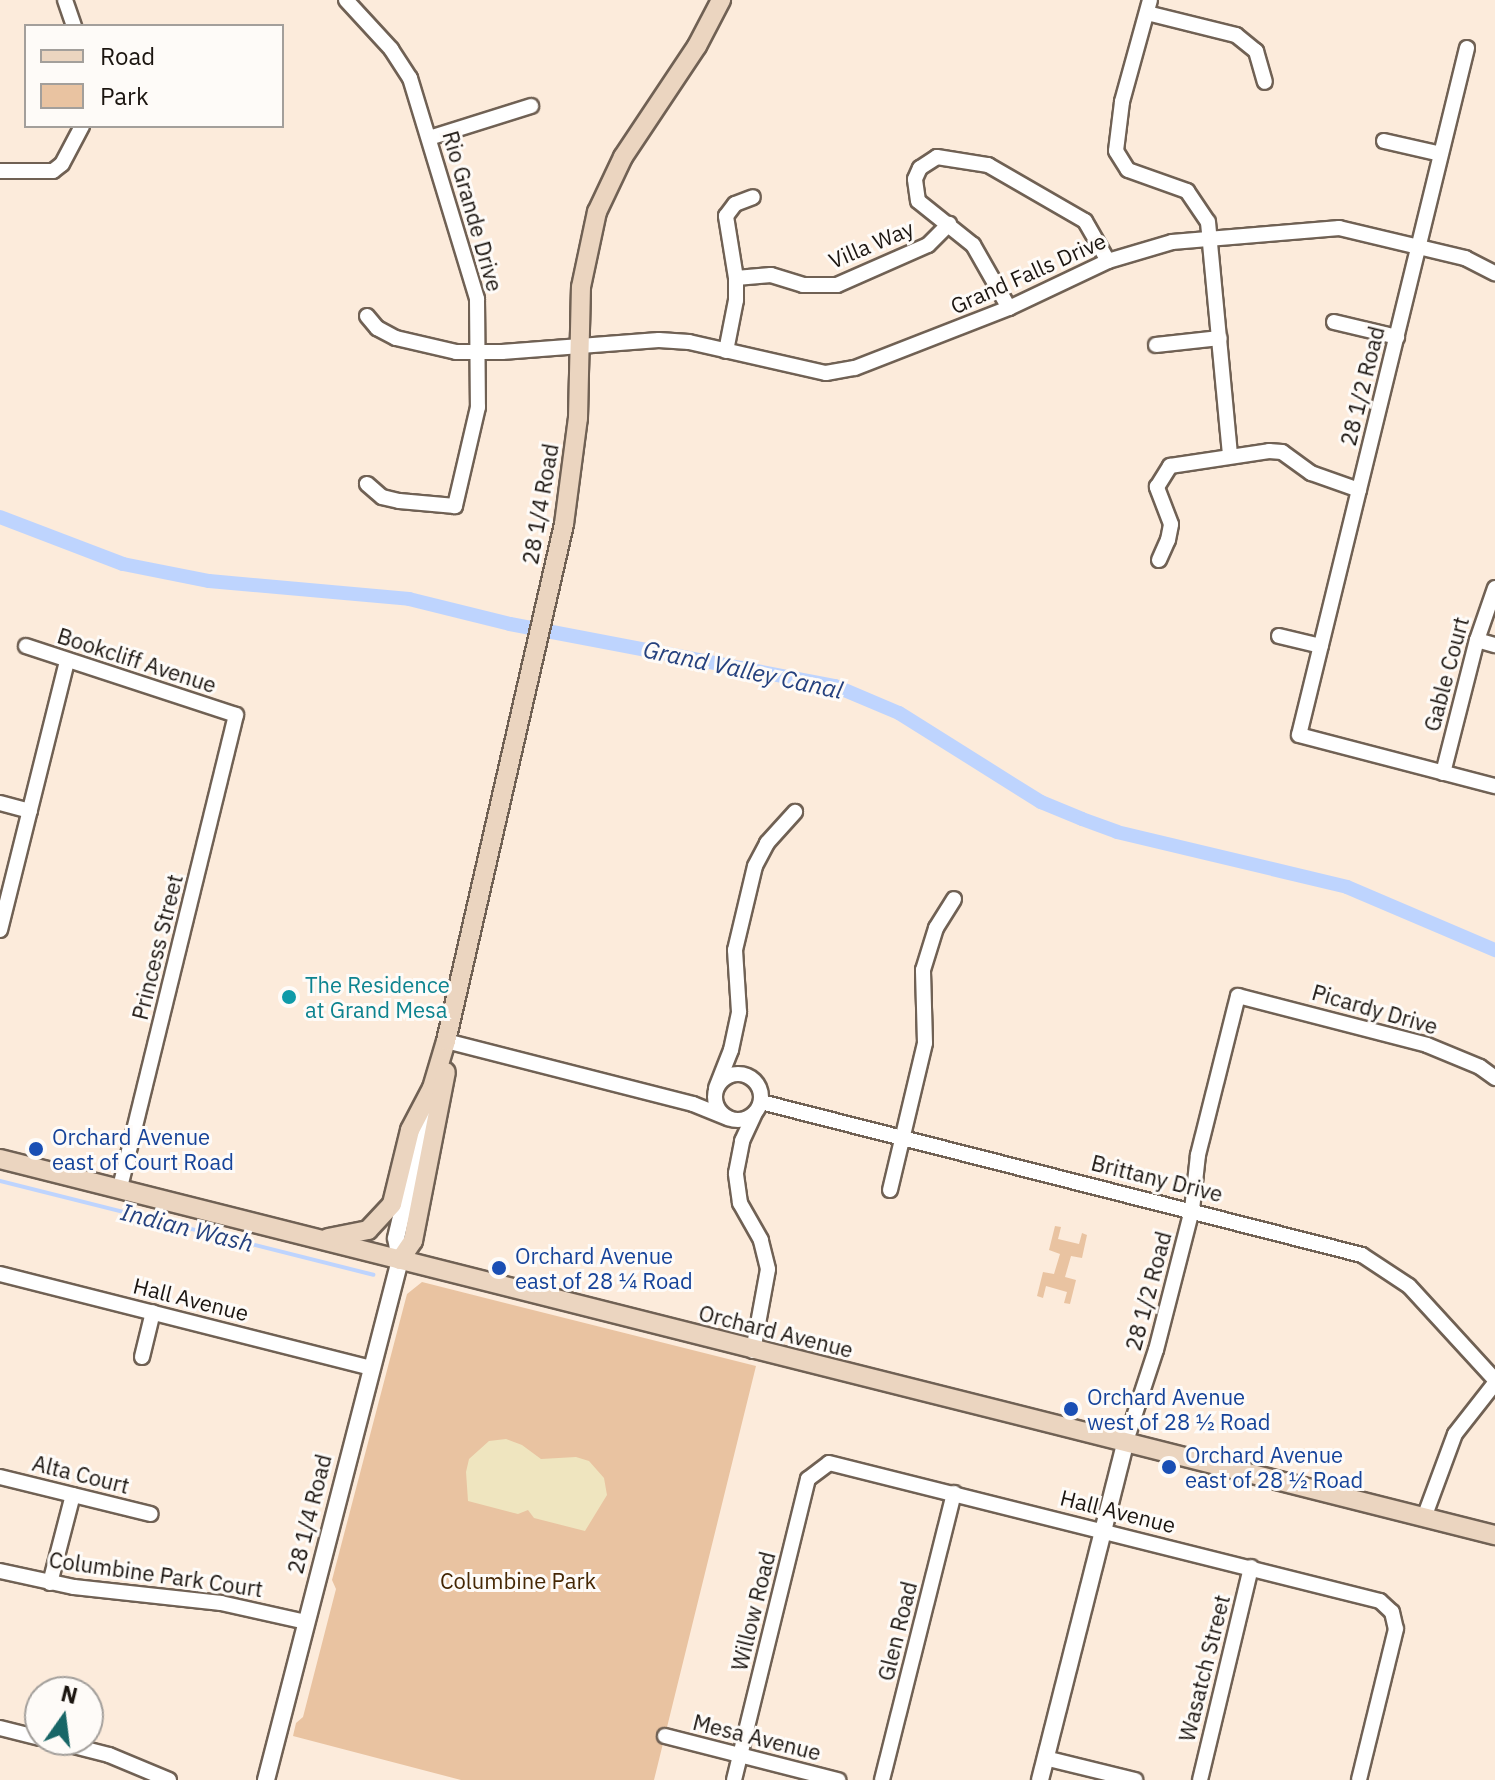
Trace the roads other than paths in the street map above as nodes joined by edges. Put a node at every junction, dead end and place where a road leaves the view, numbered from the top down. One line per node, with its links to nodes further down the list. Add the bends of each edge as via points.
1 (65, 0): 5 (street)
2 (346, 0): 10 (street, Rio Grande Drive, via 400,61)
3 (721, 0): 26 (main road, 28 1/4 Road, via 600,203 584,265)
4 (1149, 6): 7 (street, via 1236,35 1256,51); 16 (street, via 1122,102 1116,151 1128,170 1187,191 1203,211)
5 (73, 24)
6 (1467, 48): 12 (street, 28 1/2 Road)
7 (1265, 82)
8 (531, 106): 10 (street)
9 (81, 128): 13 (street, via 53,171)
10 (429, 138): 29 (street, Rio Grande Drive, via 476,287)
11 (1384, 141): 12 (street)
12 (1441, 154): 17 (street, 28 1/2 Road)
13 (0, 171)
14 (753, 197): 20 (street, via 735,204 726,216)
15 (949, 224): 18 (street, via 925,209 916,191 920,168 937,157 988,165 1085,221); 20 (street, Villa Way, via 928,245 837,285 803,285 771,275); 21 (street, via 973,245)
16 (1210, 237): 17 (street, Grand Falls Drive, via 1339,228); 18 (street, Grand Falls Drive, via 1144,248); 25 (street)
17 (1419, 246): 19 (street, Grand Falls Drive, via 1465,258); 24 (street, 28 1/2 Road)
18 (1108, 261): 21 (street, Grand Falls Drive)
19 (1495, 273)
20 (736, 278): 28 (street)
21 (1009, 308): 28 (street, Grand Falls Drive, via 837,372 809,371)
22 (367, 316): 29 (street, Grand Falls Drive, via 396,338)
23 (1334, 322): 24 (street)
24 (1397, 337): 32 (street, 28 1/2 Road)
25 (1220, 338): 27 (street); 30 (street)
26 (580, 345): 28 (street, Grand Falls Drive, via 659,340); 29 (street, Grand Falls Drive); 50 (main road, 28 1/4 Road, via 572,474)
27 (1156, 345)
28 (726, 351)
29 (477, 352): 31 (street, Rio Grande Drive, via 478,407 455,506 382,497)
30 (1230, 456): 32 (street, via 1282,452 1311,473); 33 (street, via 1184,462 1162,475 1159,499 1171,524)
31 (367, 484)
32 (1359, 490): 39 (street, 28 1/2 Road)
33 (1159, 560)
34 (1495, 588): 36 (street, Gable Court)
35 (1279, 636): 39 (street)
36 (1477, 640): 37 (street); 42 (street, Gable Court)
37 (1495, 645)
38 (26, 646): 40 (street, Bookcliff Avenue)
39 (1321, 646): 42 (street, 28 1/2 Road, via 1299,735)
40 (67, 661): 41 (street, Bookcliff Avenue); 45 (street)
41 (236, 715): 58 (street, Princess Street)
42 (1443, 773): 43 (street)
43 (1495, 786)
44 (0, 803): 45 (street)
45 (30, 811): 48 (street)
46 (795, 812): 53 (street, via 767,843 755,866 735,950 739,1012)
47 (954, 899): 56 (street, via 936,928 923,970 925,1043)
48 (0, 930)
49 (1238, 996): 51 (street, Picardy Drive, via 1427,1045); 60 (street, 28 1/2 Road, via 1198,1155)
50 (446, 1041): 52 (main road, 28 1/4 Road); 55 (street, via 693,1104); 62 (main road, 28 1/4 Road, via 445,1083 413,1241)
51 (1495, 1078)
52 (432, 1088): 61 (main road, via 410,1130 392,1204 384,1216 356,1234); 62 (street, 28 1/4 Road, via 396,1238)
53 (716, 1088): 54 (street, via 733,1073 748,1075 759,1086); 55 (street, via 718,1109)
54 (758, 1107): 55 (street, via 739,1120); 56 (street, Brittany Drive); 65 (street, via 742,1141 736,1173 740,1203 761,1240 768,1269)
55 (728, 1118)
56 (904, 1138): 59 (street); 60 (street, Brittany Drive)
57 (0, 1159): 58 (main road, Orchard Avenue)
58 (120, 1189): 61 (main road, Orchard Avenue)
59 (890, 1190)
60 (1192, 1210): 68 (street, Brittany Drive, via 1340,1247 1379,1263 1409,1286); 69 (street, 28 1/2 Road)
61 (304, 1236): 62 (main road, Orchard Avenue)
62 (400, 1260): 65 (main road, Orchard Avenue); 67 (street, 28 1/4 Road)
63 (0, 1274): 64 (street, Hall Avenue)
64 (153, 1312): 66 (street); 67 (street, Hall Avenue)
65 (753, 1351): 69 (main road, Orchard Avenue)
66 (142, 1357)
67 (371, 1368): 81 (street, 28 1/4 Road)
68 (1495, 1382): 75 (street, via 1455,1434)
69 (1126, 1441): 75 (main road, Orchard Avenue); 76 (street, 28 1/2 Road)
70 (829, 1463): 72 (street, Hall Avenue); 86 (street, Willow Road, via 808,1479)
71 (0, 1477): 73 (street, Alta Court)
72 (954, 1493): 76 (street, Hall Avenue); 92 (street, Glen Road)
73 (73, 1495): 74 (street, Alta Court); 80 (street)
74 (151, 1514)
75 (1425, 1515): 77 (main road, Orchard Avenue)
76 (1103, 1530): 78 (street, Hall Avenue); 87 (street, 28 1/2 Road)
77 (1495, 1535)
78 (1251, 1567): 95 (street, Wasatch Street); 96 (street, Hall Avenue, via 1371,1597 1392,1612 1394,1639)
79 (0, 1571): 80 (street, Columbine Park Court)
80 (50, 1583): 81 (street, Columbine Park Court, via 221,1603)
81 (306, 1622): 89 (street, 28 1/4 Road)
82 (0, 1728): 83 (street)
83 (24, 1734)
84 (665, 1736): 86 (street, Mesa Avenue)
85 (104, 1754): 88 (street)
86 (740, 1755): 90 (street, Willow Road); 91 (street, Mesa Avenue)
87 (1045, 1758): 93 (street, 28 1/2 Road); 94 (street)
88 (169, 1780)
89 (266, 1780)
90 (734, 1780)
91 (838, 1780)
92 (882, 1780)
93 (1040, 1780)
94 (1135, 1780)
95 (1200, 1780)
96 (1359, 1780)

